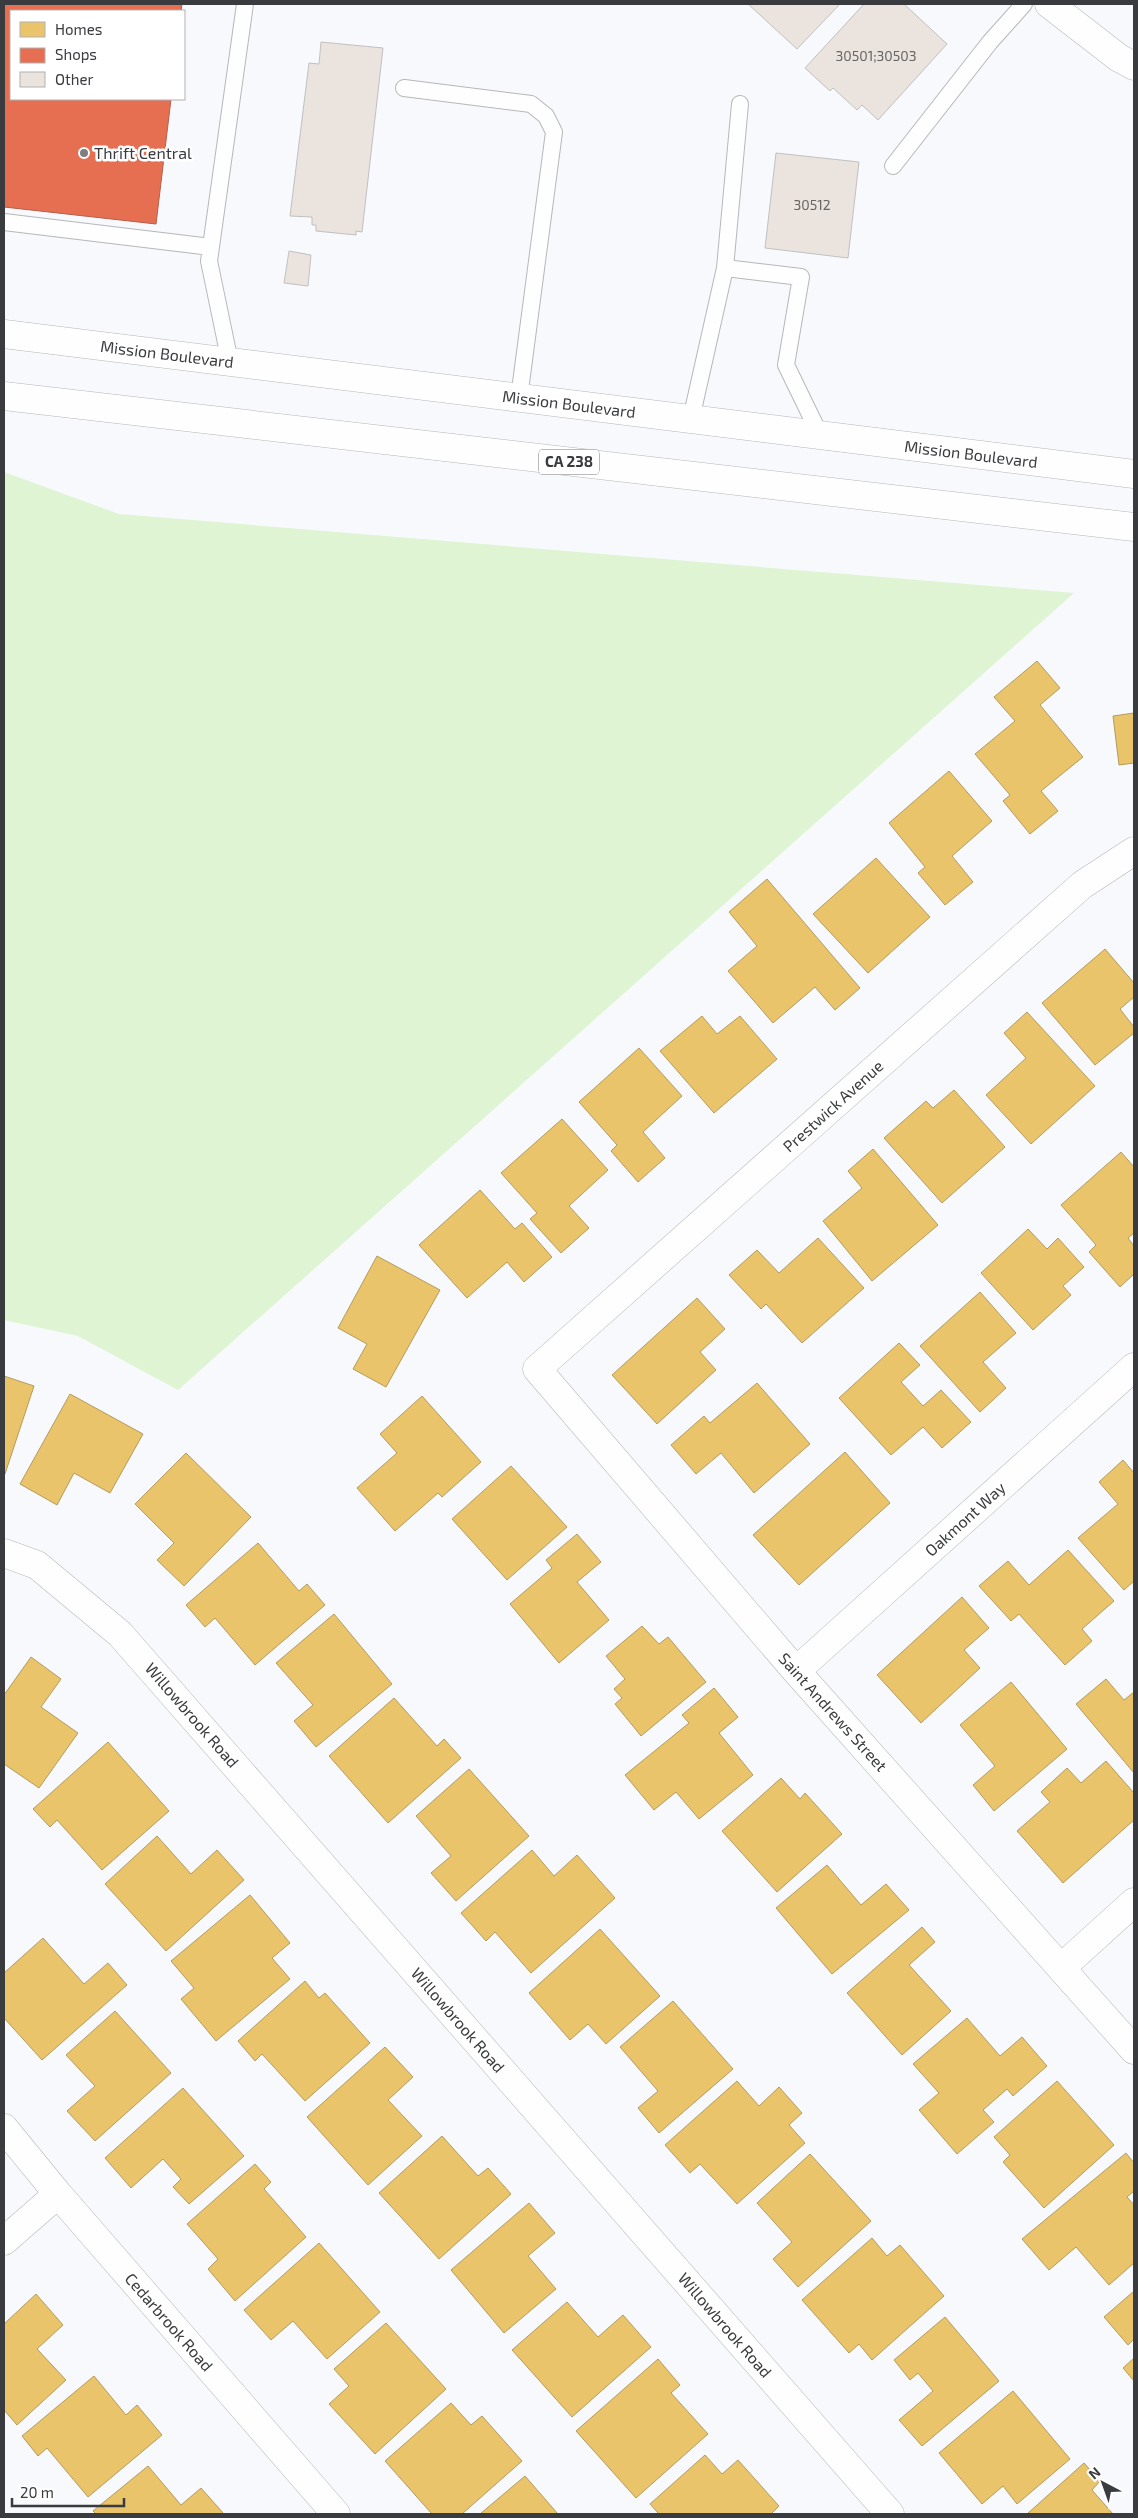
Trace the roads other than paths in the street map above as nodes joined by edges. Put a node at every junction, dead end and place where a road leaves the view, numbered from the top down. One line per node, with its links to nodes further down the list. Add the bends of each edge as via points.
1 (245, 4): 9 (lane)
2 (1024, 4): 7 (lane, via 990,42)
3 (1049, 4): 4 (street)
4 (1134, 66)
5 (404, 88): 14 (lane, via 531,104 546,116 554,132)
6 (740, 104): 10 (lane)
7 (893, 166)
8 (4, 222): 9 (lane)
9 (211, 247): 12 (lane, via 209,261)
10 (724, 268): 15 (lane); 16 (lane, via 801,277 786,366)
11 (4, 334): 12 (street, Mission Boulevard)
12 (230, 362): 14 (street, Mission Boulevard)
13 (4, 396): 18 (street, CA 238)
14 (519, 398): 15 (street, Mission Boulevard)
15 (691, 419): 16 (street, Mission Boulevard)
16 (820, 435): 17 (street, Mission Boulevard)
17 (1134, 474)
18 (1134, 527)
19 (1134, 851): 21 (street, Prestwick Avenue, via 1082,885)
20 (1134, 1367): 23 (street, Oakmont Way)
21 (537, 1369): 23 (street, Saint Andrews Street)
22 (4, 1553): 31 (street, Willowbrook Road, via 37,1565 120,1634)
23 (796, 1671): 25 (street, Saint Andrews Street)
24 (1134, 1902): 25 (street)
25 (1061, 1968): 26 (street, Saint Andrews Street)
26 (1134, 2050)
27 (4, 2128): 28 (street, Cedarbrook Road)
28 (58, 2194): 29 (street); 30 (street, Cedarbrook Road)
29 (4, 2241)
30 (336, 2514)
31 (890, 2514)

